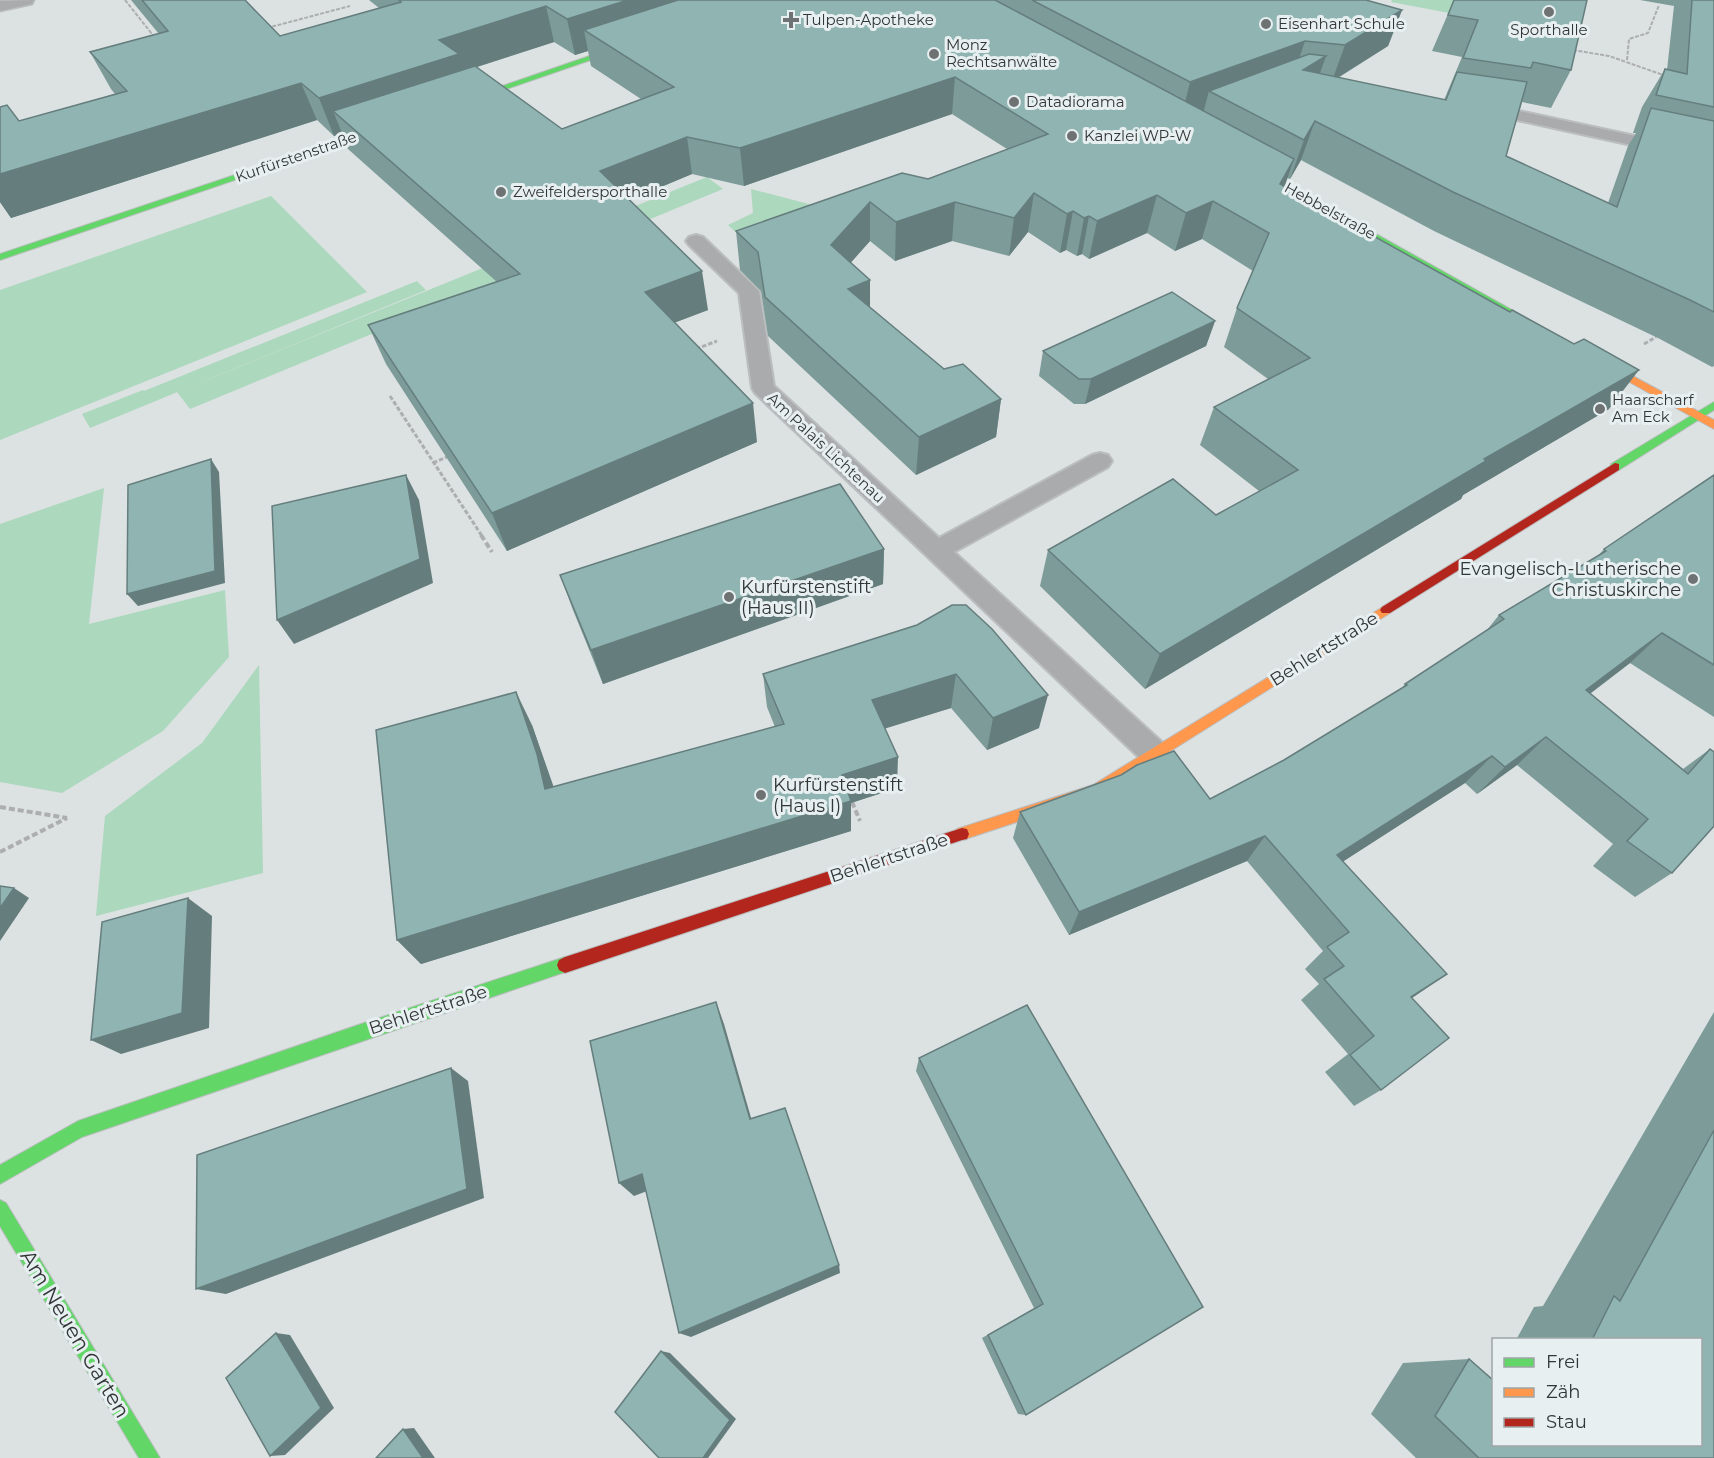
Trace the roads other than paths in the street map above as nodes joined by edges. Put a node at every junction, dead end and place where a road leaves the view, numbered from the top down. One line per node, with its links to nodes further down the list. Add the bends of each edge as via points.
1 (26, 0): 2 (street)
2 (0, 6)
3 (641, 41): 4 (street)
4 (452, 105)
5 (1465, 105): 7 (lane)
6 (406, 120): 10 (street, Kurfürstenstraße)
7 (1714, 158)
8 (1237, 159): 11 (street, Hebbelstraße)
9 (696, 241): 17 (lane, Am Palais Lichtenau, via 749,291 763,388)
10 (0, 256)
11 (1559, 338)
12 (1578, 349): 14 (street)
13 (1714, 405): 14 (street, Behlertstraße)
14 (1698, 416): 15 (street); 18 (street, Behlertstraße)
15 (1714, 425)
16 (1100, 461): 17 (lane)
17 (935, 551): 18 (lane, Am Palais Lichtenau)
18 (1155, 754): 19 (street, Behlertstraße, via 1097,790 358,1033 78,1130)
19 (0, 1175)
20 (0, 1209): 21 (street, Am Neuen Garten)
21 (150, 1458)

